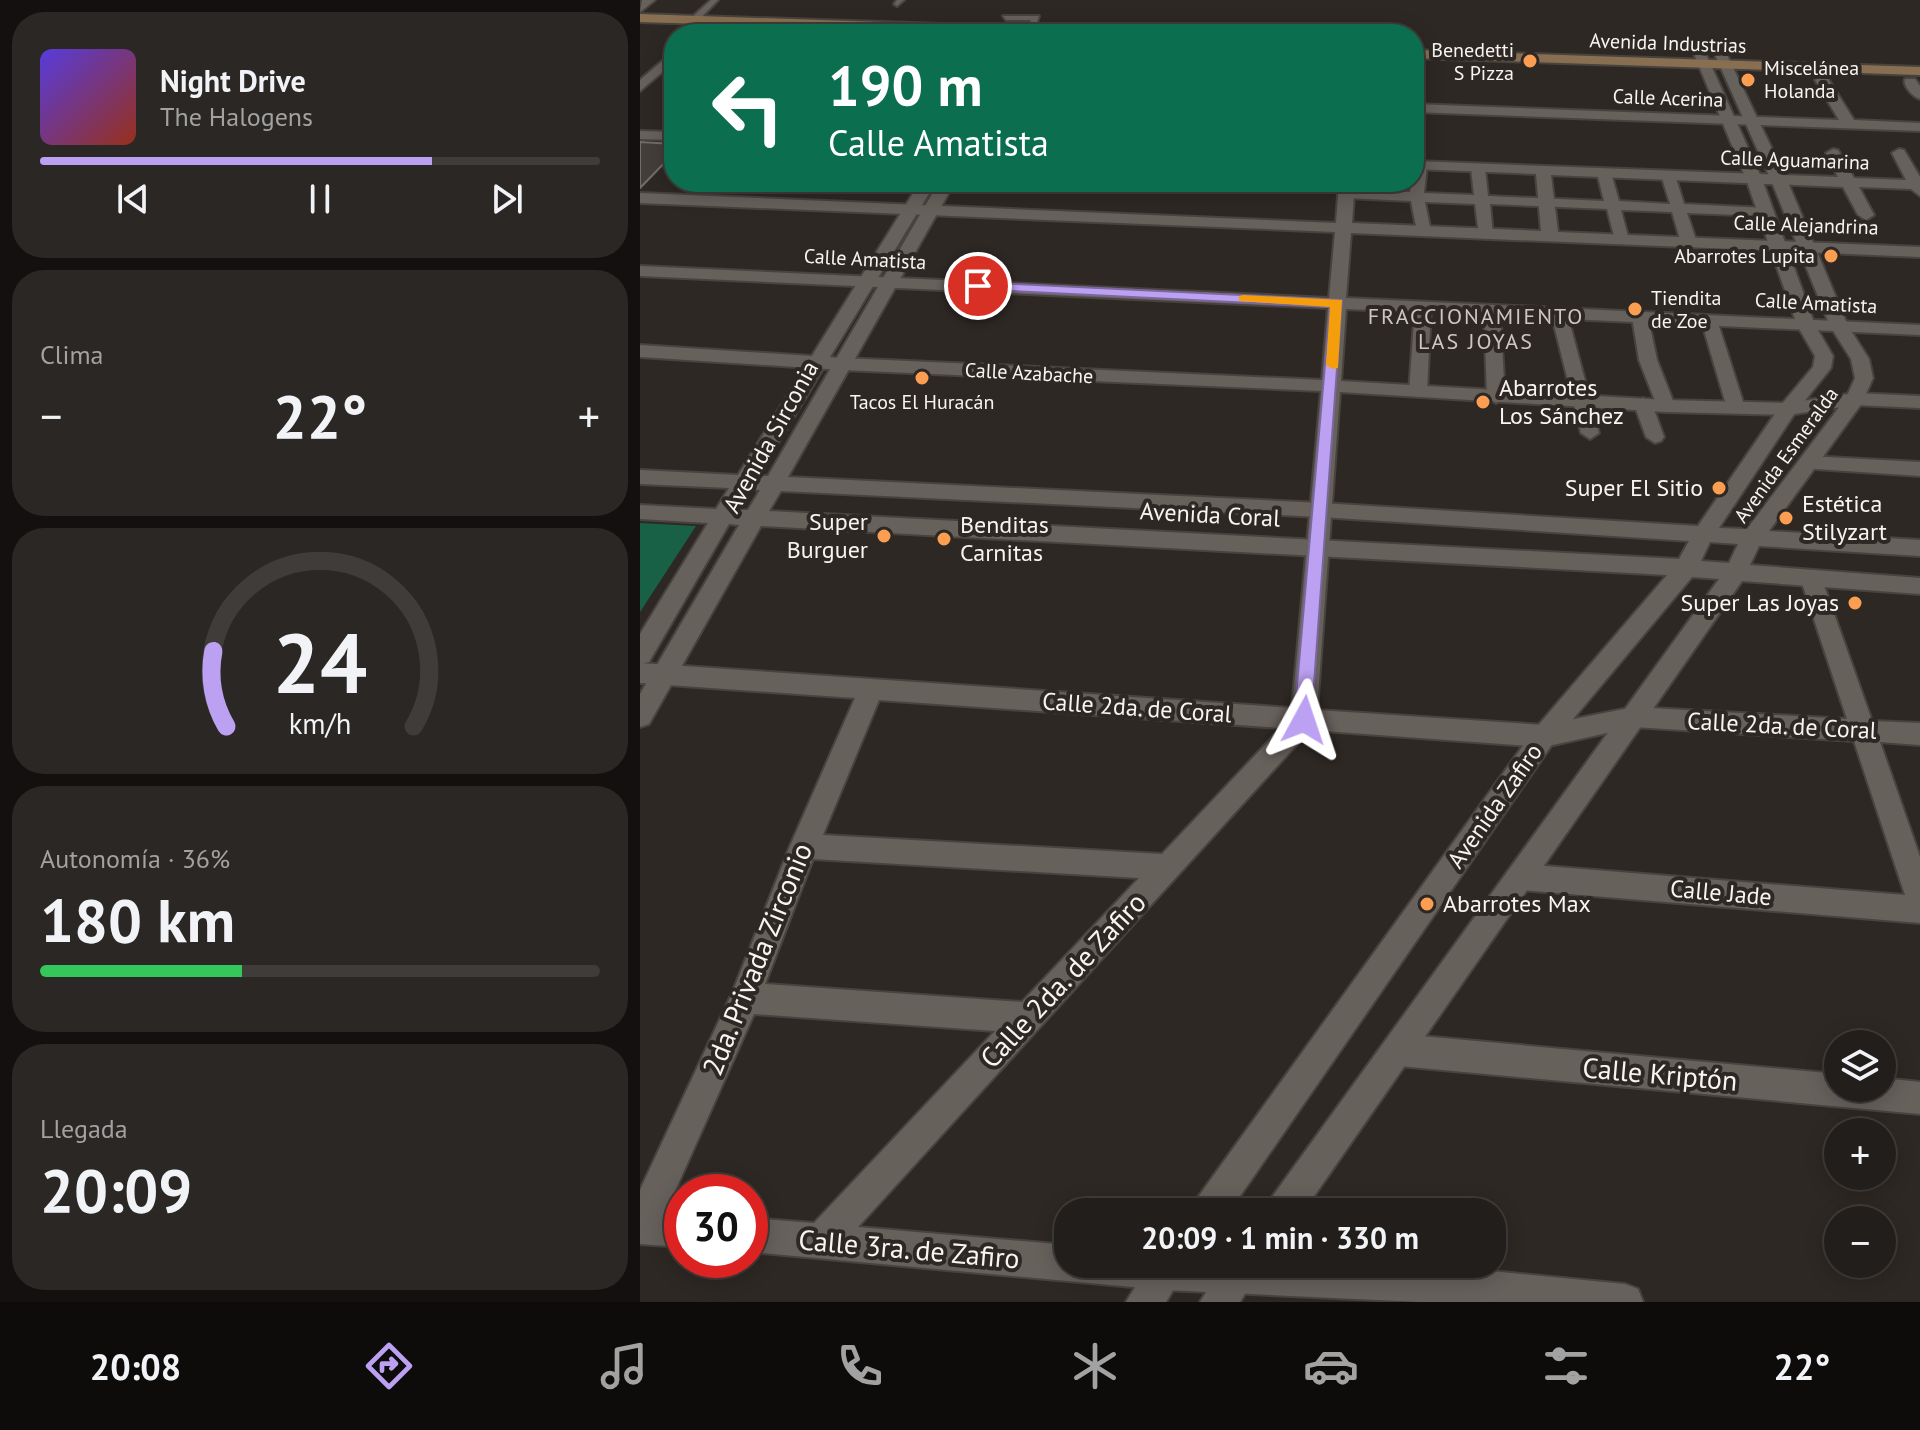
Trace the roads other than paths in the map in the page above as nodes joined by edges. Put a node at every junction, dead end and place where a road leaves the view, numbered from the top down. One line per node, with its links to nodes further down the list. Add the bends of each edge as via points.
1 (649, 0): 3 (street)
2 (715, 0): 7 (lane)
3 (640, 8)
4 (640, 18): 6 (main road)
5 (1006, 18): 8 (lane, via 1036,18)
6 (674, 24)
7 (700, 24)
8 (1033, 24)
9 (640, 28): 10 (main road)
10 (664, 28)
11 (1424, 45): 13 (main road, Avenida Industrias)
12 (1424, 54): 13 (main road, Avenida Industrias)
13 (1702, 59): 14 (main road, Avenida Industrias); 23 (street, Avenida Esmeralda)
14 (1724, 60): 15 (main road, Avenida Industrias); 17 (main road, Avenida Industrias); 24 (street, Avenida Esmeralda)
15 (1920, 61)
16 (664, 63): 20 (street)
17 (1915, 76): 21 (street)
18 (1822, 80): 25 (street)
19 (664, 81): 20 (street)
20 (642, 82)
21 (1920, 95)
22 (1424, 108): 23 (street, Calle Acerina)
23 (1726, 120): 24 (street, Calle Acerina); 36 (street, Avenida Esmeralda)
24 (1752, 121): 25 (street, Calle Acerina); 37 (street, Avenida Esmeralda)
25 (1849, 124): 26 (street, Calle Acerina)
26 (1920, 127)
27 (640, 135): 28 (street)
28 (664, 136)
29 (1833, 153): 38 (street)
30 (1899, 153): 39 (street)
31 (1424, 166): 32 (street, Calle Aguamarina)
32 (1478, 168): 33 (street, Calle Aguamarina); 47 (street)
33 (1543, 170): 34 (street, Calle Aguamarina); 48 (street)
34 (1604, 173): 35 (street, Calle Aguamarina); 49 (street)
35 (1668, 175): 36 (street, Calle Aguamarina); 50 (street)
36 (1754, 179): 37 (street, Calle Aguamarina); 52 (street, Avenida Esmeralda)
37 (1779, 180): 38 (street, Calle Aguamarina); 61 (street, Avenida Esmeralda)
38 (1849, 183): 39 (street, Calle Aguamarina); 53 (street)
39 (1919, 187)
40 (926, 192): 51 (street, Avenida Sirconia)
41 (938, 192): 51 (street, Avenida Sirconia)
42 (1347, 192): 54 (street)
43 (1378, 192): 45 (street)
44 (1417, 192): 45 (street, Calle Aguamarina)
45 (1417, 197): 47 (street); 55 (street)
46 (640, 198): 51 (street, Calle Alejandrina)
47 (1484, 200): 48 (street); 56 (street)
48 (1548, 203): 49 (street); 57 (street)
49 (1612, 206): 50 (street); 58 (street)
50 (1681, 209): 52 (street); 59 (street)
51 (921, 210): 54 (street, Calle Alejandrina); 64 (street, Avenida Sirconia)
52 (1766, 212): 60 (street, Avenida Esmeralda)
53 (1866, 215)
54 (1343, 229): 55 (street, Calle Alejandrina); 65 (street)
55 (1424, 232): 56 (street, Calle Alejandrina)
56 (1486, 235): 57 (street, Calle Alejandrina)
57 (1550, 237): 58 (street, Calle Alejandrina)
58 (1622, 240): 59 (street, Calle Alejandrina)
59 (1689, 243): 60 (street, Calle Alejandrina)
60 (1778, 246): 61 (street, Calle Alejandrina); 71 (street, Avenida Esmeralda)
61 (1808, 248): 62 (street, Calle Alejandrina); 72 (street, Avenida Esmeralda)
62 (1920, 252)
63 (640, 271): 64 (street, Calle Amatista)
64 (879, 282): 65 (street, Calle Amatista); 75 (street, Avenida Sirconia); 76 (street, Avenida Sirconia)
65 (1337, 303): 66 (street, Calle Amatista); 77 (street)
66 (1423, 307): 67 (street, Calle Amatista); 78 (street)
67 (1492, 310): 68 (street, Calle Amatista); 79 (street)
68 (1559, 313): 69 (street, Calle Amatista); 81 (street)
69 (1640, 317): 70 (street, Calle Amatista); 84 (street, via 1648,360)
70 (1709, 320): 71 (street, Calle Amatista); 85 (street)
71 (1806, 325): 72 (street, Calle Amatista); 86 (street, Avenida Esmeralda, via 1824,356 1822,368)
72 (1839, 326): 73 (street, Calle Amatista); 80 (street, Avenida Esmeralda, via 1860,359 1864,378)
73 (1920, 330)
74 (640, 351): 75 (street, Calle Azabache)
75 (818, 362): 76 (street, Calle Azabache); 92 (street, Avenida Sirconia)
76 (842, 364): 77 (street, Calle Azabache); 93 (street, Avenida Sirconia)
77 (1332, 386): 78 (street, Calle Azabache); 94 (street)
78 (1418, 392): 79 (street, Calle Azabache)
79 (1496, 397): 81 (street, Calle Azabache)
80 (1855, 399): 82 (street, Calle Azabache); 86 (street, Calle Azabache); 89 (street, Avenida Esmeralda)
81 (1580, 401): 83 (street, Calle Azabache); 87 (street)
82 (1920, 402)
83 (1643, 404): 84 (street, Calle Azabache); 88 (street)
84 (1666, 406): 85 (street, Calle Azabache)
85 (1736, 408): 86 (street, Calle Azabache)
86 (1788, 409): 98 (street, Avenida Esmeralda)
87 (1590, 433)
88 (1655, 437)
89 (1808, 463): 90 (street); 99 (street, Avenida Esmeralda)
90 (1920, 469)
91 (640, 477): 92 (street, Avenida Coral)
92 (742, 483): 93 (street, Avenida Coral); 96 (street, Avenida Sirconia)
93 (773, 485): 94 (street, Avenida Coral); 97 (street, Avenida Sirconia)
94 (1321, 510): 98 (street, Avenida Coral); 100 (street)
95 (640, 512): 96 (street, Avenida Coral)
96 (720, 517): 97 (street, Avenida Coral); 106 (street, Avenida Sirconia)
97 (755, 519): 100 (street, Avenida Coral); 107 (street, Avenida Sirconia)
98 (1703, 535): 99 (street, Avenida Coral); 102 (street, Avenida Esmeralda)
99 (1752, 538): 101 (street, Avenida Coral); 103 (street, Avenida Esmeralda)
100 (1319, 546): 102 (street, Avenida Coral); 111 (street)
101 (1920, 548)
102 (1686, 568): 103 (street, Avenida Coral); 114 (street, Avenida Zafiro)
103 (1735, 573): 104 (street, Avenida Coral); 110 (street)
104 (1812, 580): 105 (street, Avenida Coral); 112 (street)
105 (1920, 586)
106 (640, 655)
107 (652, 674): 108 (street, Calle 2da. de Coral); 109 (street, Avenida Sirconia)
108 (871, 690): 111 (street, Calle 2da. de Coral); 115 (street, 2da. Privada Zirconio)
109 (640, 717)
110 (1634, 717): 112 (street, Calle 2da. de Coral); 114 (street, Calle 2da. de Coral); 117 (street)
111 (1304, 720): 114 (street, Calle 2da. de Coral); 116 (street, Calle 2da. de Zafiro)
112 (1861, 730): 113 (street, Calle 2da. de Coral); 118 (street)
113 (1920, 734)
114 (1544, 736): 124 (street, Avenida Zafiro)
115 (804, 846): 116 (street); 120 (street, 2da. Privada Zirconio)
116 (1168, 867): 121 (street, Calle 2da. de Zafiro)
117 (1522, 877): 119 (street, Calle Jade); 122 (street)
118 (1920, 898)
119 (1920, 910)
120 (745, 998): 121 (street); 126 (street, 2da. Privada Zirconio)
121 (1026, 1018): 129 (street, Calle 2da. de Zafiro)
122 (1399, 1050): 123 (street, Calle Kriptón); 125 (street)
123 (1920, 1098)
124 (1218, 1198)
125 (1292, 1198)
126 (640, 1227): 127 (street)
127 (664, 1229)
128 (768, 1236): 129 (street, Calle 3ra. de Zafiro)
129 (822, 1240): 130 (street, Calle 3ra. de Zafiro)
130 (1054, 1262)
131 (1161, 1278): 134 (street)
132 (1233, 1281): 133 (street)
133 (1461, 1294): 135 (street)
134 (1144, 1302)
135 (1625, 1302)

